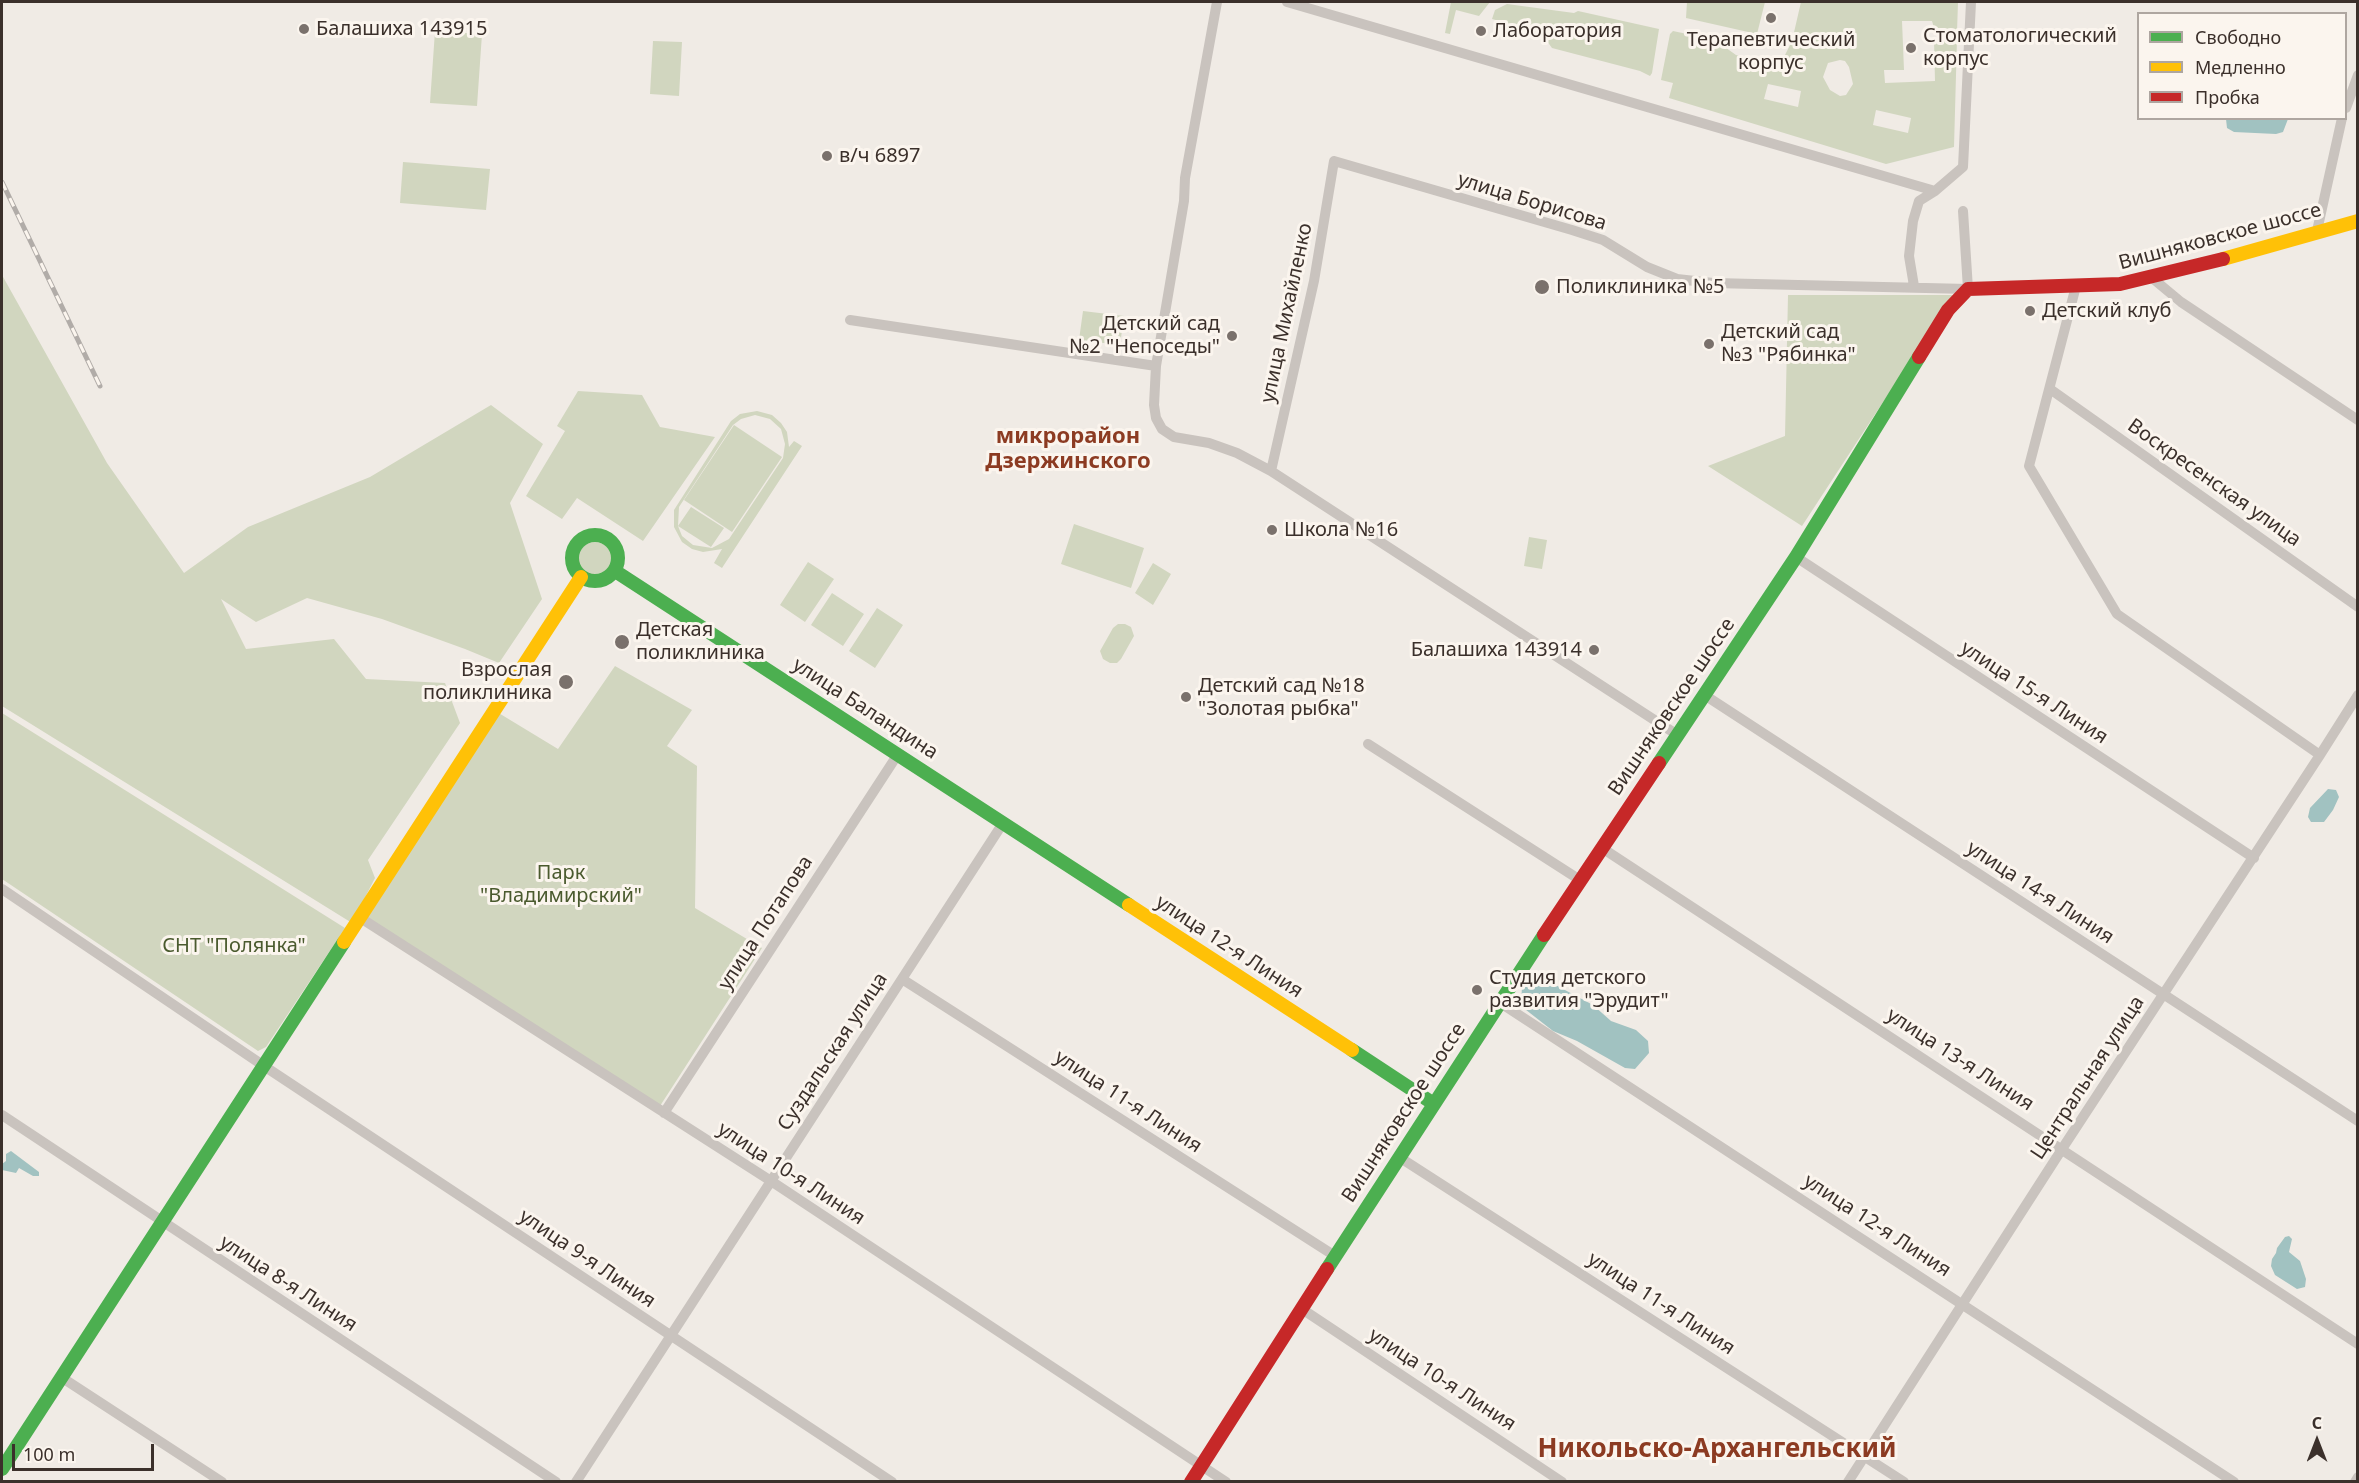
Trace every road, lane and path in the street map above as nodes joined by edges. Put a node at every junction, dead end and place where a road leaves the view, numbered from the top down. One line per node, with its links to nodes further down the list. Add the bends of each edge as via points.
1 (1217, 2): 17 (street)
2 (1287, 2): 8 (street)
3 (1971, 2): 8 (street, via 1963,167)
4 (2358, 75): 5 (street)
5 (2347, 105)
6 (2342, 120): 11 (street)
7 (1334, 161): 13 (street, улица Борисова, via 1603,240 1647,267 1677,279 1737,285); 20 (street, улица Михайленко, via 1314,281)
8 (1935, 191): 13 (street, via 1919,201 1913,221 1910,256)
9 (1963, 211): 15 (street)
10 (2358, 221): 11 (street, Вишняковское шоссе)
11 (2317, 231): 12 (street, Вишняковское шоссе)
12 (2151, 277): 14 (street, Вишняковское шоссе, via 2120,284); 19 (street, via 2181,302)
13 (1914, 286): 15 (street, улица Борисова)
14 (2076, 286): 15 (street, Вишняковское шоссе); 18 (street)
15 (1968, 289): 21 (street, Вишняковское шоссе, via 1948,310)
16 (850, 320): 17 (street)
17 (1156, 366): 20 (street, via 1155,418 1162,429 1174,437 1238,453)
18 (2050, 389): 24 (street, Воскресенская улица); 30 (street, via 2029,466 2117,614)
19 (2358, 420)
20 (1271, 471): 27 (street)
21 (1796, 557): 25 (street, Вишняковское шоссе); 33 (street, улица 15-я Линия)
22 (615, 571): 23 (street, via 595,582); 23 (street, via 618,556 612,542 590,536 577,543 571,557); 29 (street, улица Баландина)
23 (581, 578): 36 (street)
24 (2358, 607)
25 (1703, 694): 27 (street, Вишняковское шоссе); 38 (street, улица 14-я Линия)
26 (2358, 695): 30 (street, Центральная улица)
27 (1676, 734): 32 (street, Вишняковское шоссе)
28 (1368, 744): 34 (street)
29 (898, 754): 31 (street, улица Баландина); 42 (street, улица Потапова)
30 (2320, 755): 33 (street, Центральная улица)
31 (1003, 823): 37 (street, Суздальская улица); 41 (street, улица 12-я Линия)
32 (1602, 848): 34 (street, Вишняковское шоссе); 45 (street, улица 13-я Линия)
33 (2254, 858): 38 (street, Центральная улица)
34 (1580, 880): 39 (street, Вишняковское шоссе)
35 (2, 889): 40 (street, улица 9-я Линия)
36 (359, 917): 40 (street); 42 (street, улица 10-я Линия)
37 (902, 979): 47 (street, Суздальская улица); 49 (street, улица 11-я Линия)
38 (2165, 996): 44 (street, улица 14-я Линия); 45 (street, Центральная улица)
39 (1499, 1002): 41 (street, Вишняковское шоссе); 50 (street, улица 12-я Линия)
40 (264, 1065): 48 (street); 52 (street, улица 9-я Линия)
41 (1434, 1104): 46 (street, Вишняковское шоссе)
42 (664, 1113): 47 (street, улица 10-я Линия)
43 (2, 1115): 48 (street, улица 8-я Линия)
44 (2358, 1121)
45 (2062, 1149): 50 (street, Центральная улица); 53 (street, улица 13-я Линия)
46 (1400, 1157): 49 (street, Вишняковское шоссе); 55 (street, улица 11-я Линия)
47 (771, 1181): 52 (street, Суздальская улица); 56 (street, улица 10-я Линия)
48 (161, 1223): 54 (street); 60 (street, улица 8-я Линия)
49 (1335, 1256): 51 (street, Вишняковское шоссе)
50 (1961, 1305): 55 (street, Центральная улица); 68 (street, улица 12-я Линия)
51 (1302, 1309): 56 (street, Вишняковское шоссе); 65 (street, улица 10-я Линия)
52 (671, 1336): 61 (street, Суздальская улица); 62 (street, улица 9-я Линия)
53 (2358, 1344)
54 (61, 1377): 57 (street); 59 (street)
55 (1865, 1456): 66 (street, Центральная улица); 67 (street, улица 11-я Линия)
56 (1201, 1466): 63 (street, Вишняковское шоссе); 64 (street)
57 (2, 1469)
58 (2358, 1477): 69 (street)
59 (222, 1482)
60 (555, 1482)
61 (576, 1482)
62 (892, 1482)
63 (1191, 1482)
64 (1226, 1482)
65 (1562, 1482)
66 (1848, 1482)
67 (1904, 1482)
68 (2234, 1482)
69 (2355, 1482)

